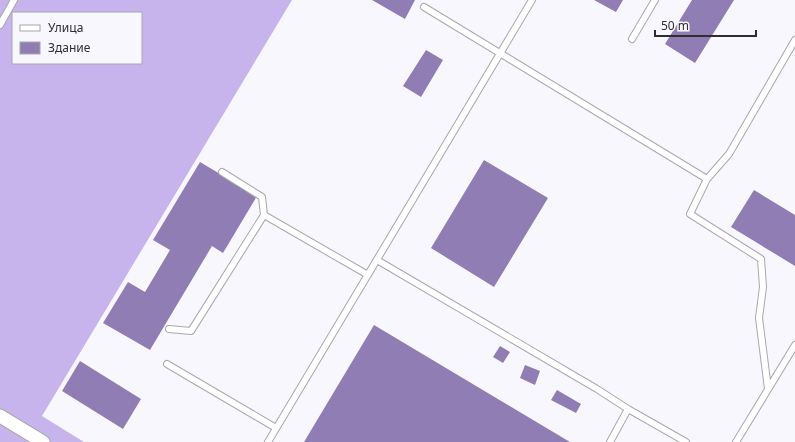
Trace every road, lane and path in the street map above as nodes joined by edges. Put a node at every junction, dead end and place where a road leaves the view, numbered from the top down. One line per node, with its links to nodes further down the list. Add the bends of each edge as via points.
1 (14, 0): 5 (lane)
2 (532, 0): 8 (lane)
3 (655, 0): 6 (lane)
4 (424, 7): 8 (lane)
5 (0, 26)
6 (632, 39)
7 (795, 40): 10 (lane, via 729,154)
8 (500, 54): 10 (lane); 12 (lane)
9 (222, 172): 11 (lane, via 262,197)
10 (707, 179): 17 (lane, via 690,214 761,259 763,287 759,318)
11 (264, 215): 13 (lane); 14 (lane, via 191,331)
12 (377, 260): 13 (lane); 18 (lane)
13 (368, 275): 20 (lane)
14 (169, 329)
15 (795, 345): 17 (lane)
16 (167, 364): 20 (lane)
17 (768, 389): 25 (lane)
18 (628, 409): 23 (lane); 24 (lane)
19 (0, 416): 21 (street)
20 (276, 428): 22 (lane)
21 (43, 442)
22 (268, 442)
23 (610, 442)
24 (686, 442)
25 (736, 442)

